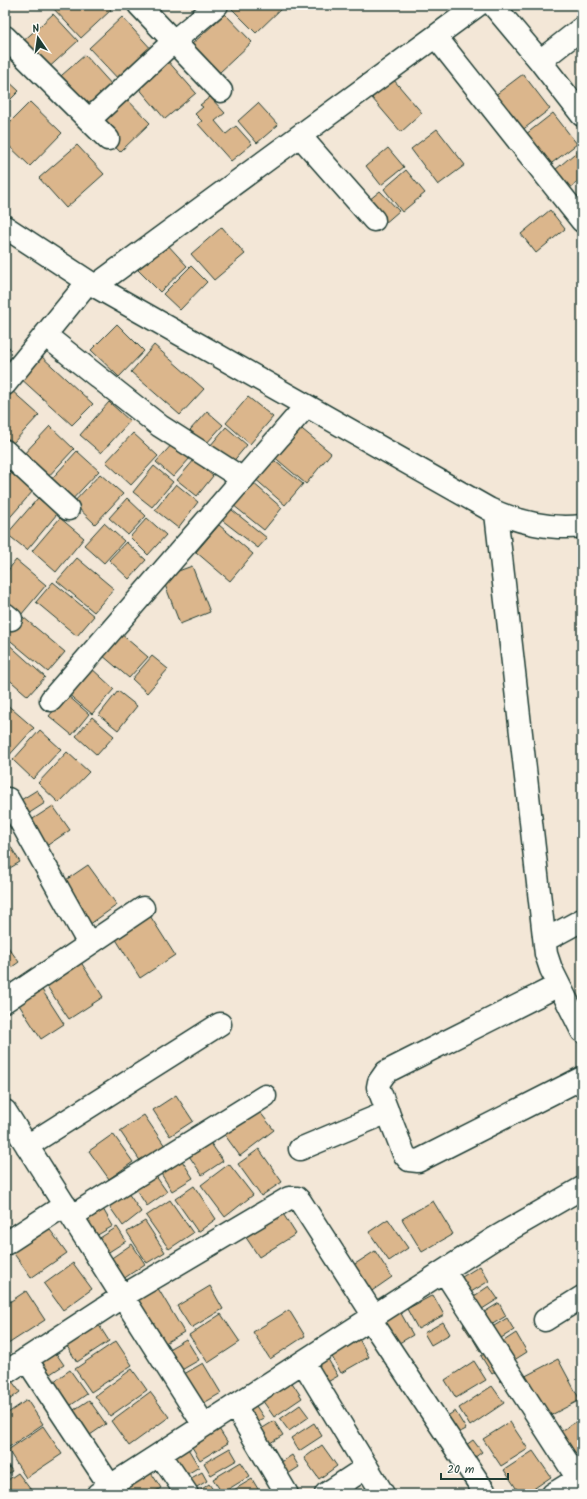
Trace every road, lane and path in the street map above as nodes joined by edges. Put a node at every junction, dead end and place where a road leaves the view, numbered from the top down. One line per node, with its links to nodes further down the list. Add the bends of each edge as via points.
1 (139, 5): 8 (street)
2 (217, 5): 8 (street)
3 (478, 5): 7 (street)
4 (493, 5): 9 (street)
5 (582, 28): 9 (street)
6 (5, 37): 12 (street)
7 (436, 37): 13 (street); 16 (street)
8 (174, 41): 10 (street); 12 (street)
9 (540, 61): 11 (street)
10 (221, 91)
11 (582, 116)
12 (89, 120): 14 (street)
13 (300, 136): 15 (street); 18 (street)
14 (108, 139)
15 (374, 220)
16 (582, 221)
17 (5, 227): 18 (street)
18 (91, 284): 19 (street); 21 (street)
19 (45, 335): 20 (street); 23 (street, via 160,426)
20 (5, 384)
21 (306, 406): 23 (street); 25 (street)
22 (5, 451): 24 (street)
23 (243, 479): 27 (street)
24 (68, 509)
25 (496, 513): 26 (street, via 516,520 555,526); 31 (street)
26 (582, 526)
27 (51, 700)
28 (8, 799): 32 (street)
29 (143, 908): 32 (street)
30 (582, 920): 31 (street)
31 (545, 940): 33 (street, via 548,963)
32 (89, 944): 34 (street)
33 (559, 985): 36 (street); 39 (street, via 386,1072 378,1087)
34 (5, 1001)
35 (220, 1024): 41 (street)
36 (582, 1032)
37 (582, 1078): 39 (street, via 418,1161 409,1160 404,1154)
38 (265, 1096): 44 (street)
39 (388, 1112): 42 (street)
40 (7, 1118): 41 (street)
41 (27, 1146): 44 (street)
42 (300, 1149)
43 (582, 1188): 46 (street)
44 (68, 1210): 45 (street); 47 (street)
45 (5, 1244)
46 (444, 1271): 49 (street); 58 (street)
47 (123, 1296): 49 (street, via 293,1197 300,1201); 51 (street); 55 (street)
48 (582, 1297): 50 (street)
49 (372, 1318): 52 (street); 64 (street)
50 (545, 1320)
51 (26, 1359): 53 (street); 59 (street)
52 (303, 1362): 54 (street); 57 (street)
53 (5, 1373)
54 (235, 1406): 55 (street); 61 (street)
55 (204, 1425): 56 (street)
56 (160, 1454): 59 (street); 60 (street)
57 (367, 1467): 62 (street); 63 (street)
58 (581, 1480): 65 (street)
59 (104, 1490)
60 (187, 1494)
61 (287, 1494)
62 (326, 1494)
63 (383, 1494)
64 (486, 1494)
65 (553, 1494)

